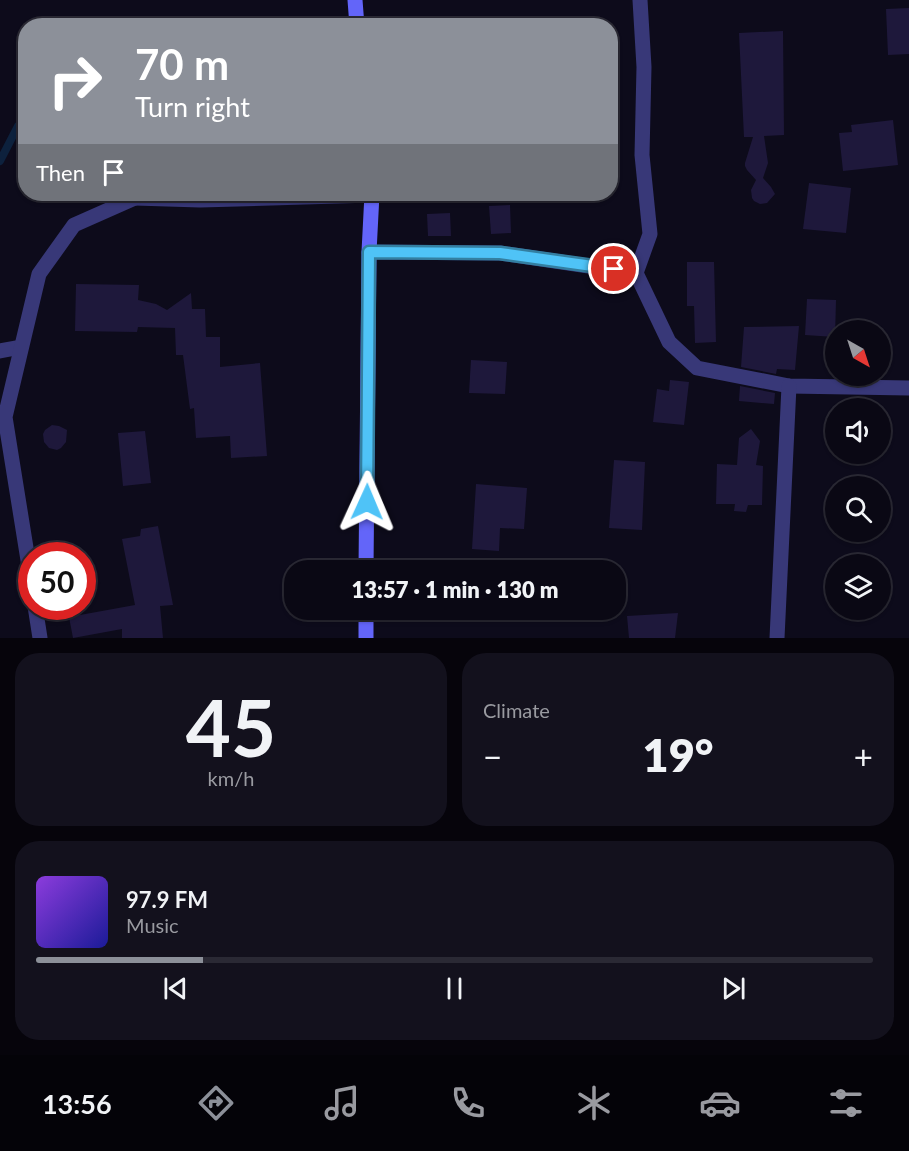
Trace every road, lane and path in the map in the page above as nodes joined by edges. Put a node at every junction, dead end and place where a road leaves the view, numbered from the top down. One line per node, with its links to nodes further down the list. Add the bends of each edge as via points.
1 (355, 0): 3 (main road)
2 (640, 0): 7 (street, via 644,67 642,155 650,234)
3 (356, 18)
4 (124, 201): 8 (street, via 74,225 39,274)
5 (372, 201): 6 (main road)
6 (369, 252): 7 (street, via 500,253); 13 (main road)
7 (636, 273): 10 (street, via 669,342 697,368)
8 (21, 347): 9 (street); 12 (street, via 5,417)
9 (0, 351)
10 (789, 386): 11 (street); 18 (street)
11 (909, 388)
12 (25, 542)
13 (366, 560)
14 (37, 620): 16 (street)
15 (366, 620): 17 (main road)
16 (40, 638)
17 (366, 638)
18 (777, 638)

